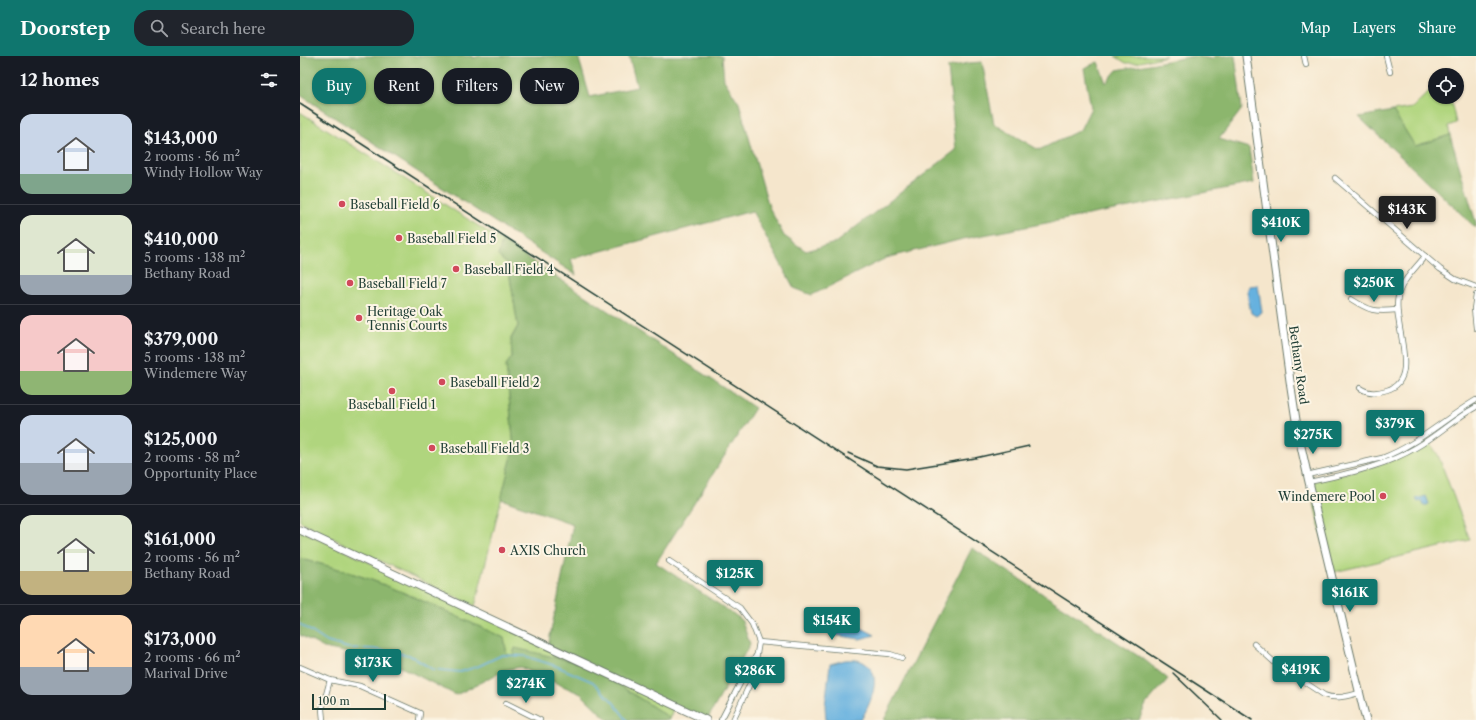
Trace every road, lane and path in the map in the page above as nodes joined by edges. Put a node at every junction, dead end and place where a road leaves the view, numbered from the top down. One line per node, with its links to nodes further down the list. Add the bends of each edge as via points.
1 (1246, 56): 16 (main road, Bethany Road, via 1290,381)
2 (1304, 56): 4 (street)
3 (1386, 56): 5 (street)
4 (1306, 65)
5 (1390, 72)
6 (1335, 178): 7 (street)
7 (1425, 256): 8 (street, via 1455,280); 11 (street, via 1402,285 1397,298)
8 (1476, 287)
9 (1476, 295): 12 (street)
10 (1351, 299): 11 (street, via 1372,311)
11 (1397, 310): 13 (street, via 1404,369 1402,378 1394,387 1382,391 1366,392)
12 (1476, 328)
13 (1360, 388)
14 (1476, 400): 16 (street, via 1414,443 1392,455)
15 (1476, 407): 16 (street, via 1419,446 1394,459 1368,468)
16 (1308, 479): 25 (main road, Bethany Road)
17 (300, 530): 30 (main road)
18 (669, 561): 19 (street, via 740,608 752,624)
19 (759, 642): 21 (street); 22 (street, via 890,654)
20 (1254, 644): 25 (street, via 1274,662 1324,695 1340,698)
21 (757, 655): 31 (street); 32 (street, via 753,677)
22 (902, 658)
23 (300, 667): 24 (street)
24 (330, 680): 27 (street, via 322,709); 28 (street, via 360,686 420,713)
25 (1359, 692): 33 (main road, Bethany Road)
26 (506, 703): 29 (street)
27 (323, 720)
28 (418, 720)
29 (540, 720)
30 (706, 720)
31 (721, 720)
32 (733, 720)
33 (1366, 720)

